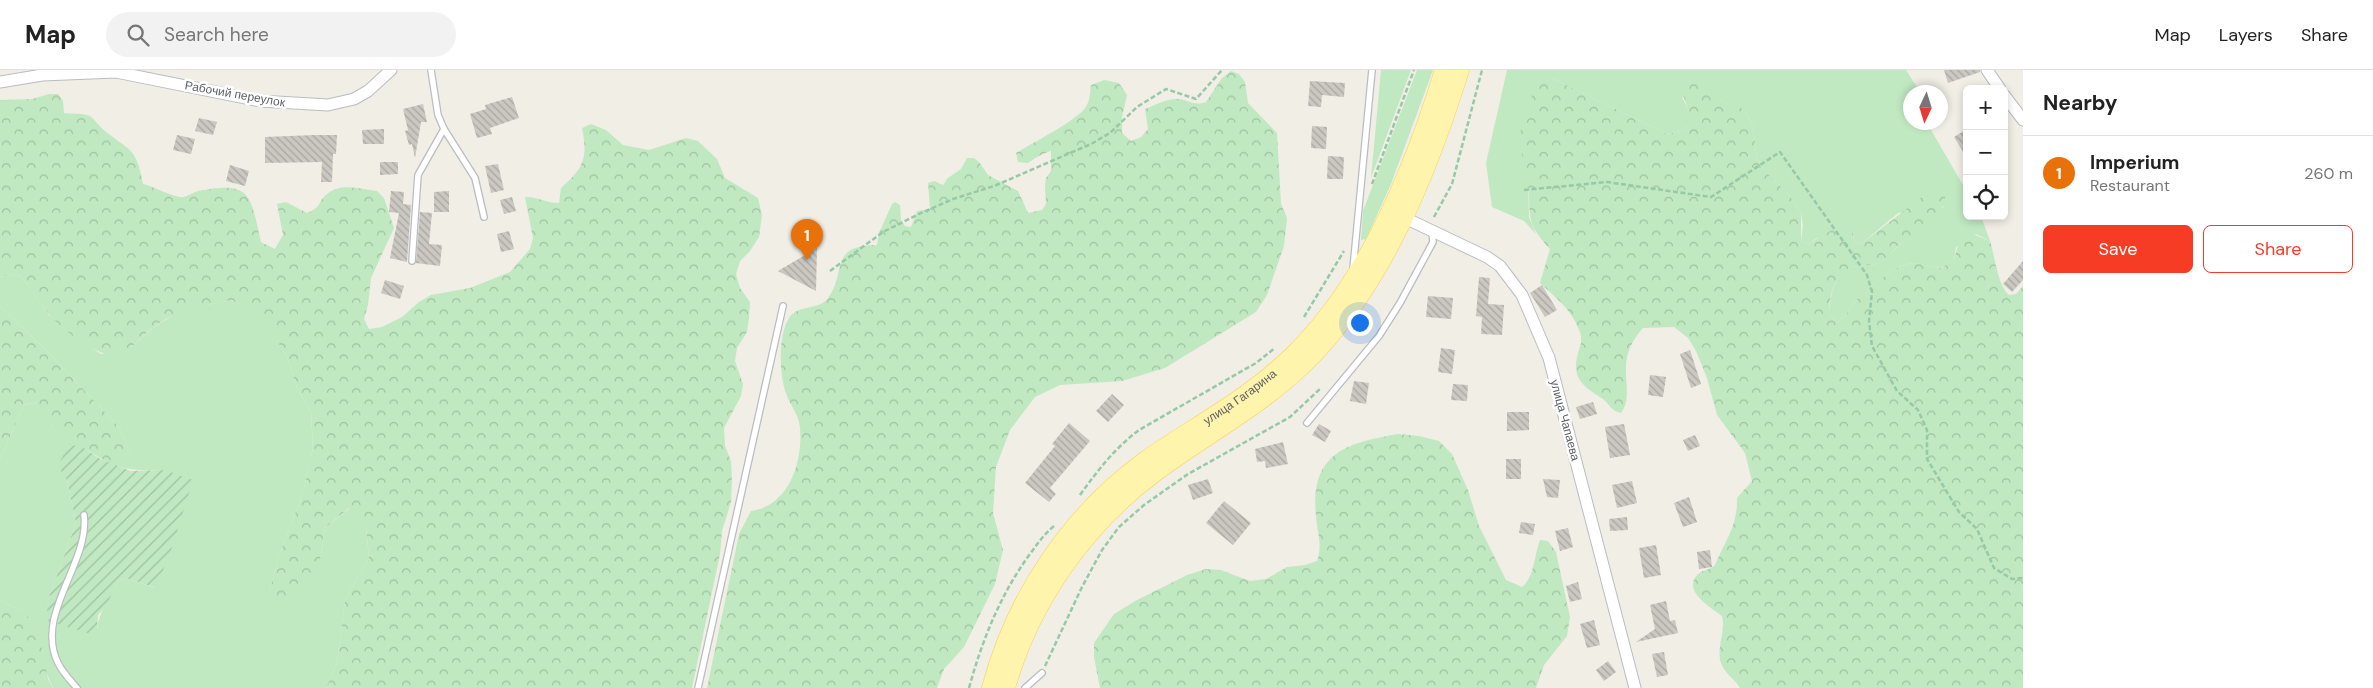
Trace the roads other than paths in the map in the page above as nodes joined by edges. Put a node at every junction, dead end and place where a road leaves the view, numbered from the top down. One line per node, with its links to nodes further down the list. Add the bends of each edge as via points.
1 (391, 70): 7 (street, Рабочий переулок, via 354,99 328,105 260,100 116,72 70,73)
2 (431, 70): 11 (lane, via 438,115)
3 (1372, 70): 16 (lane)
4 (1444, 70): 16 (main road, улица Гагарина, via 1390,211)
5 (1460, 70): 13 (main road, улица Гагарина)
6 (1987, 70): 8 (street)
7 (0, 82)
8 (1997, 85)
9 (2008, 100): 10 (street)
10 (2023, 120)
11 (444, 129): 12 (lane, via 475,178); 15 (lane, via 418,176)
12 (484, 217)
13 (1403, 217): 14 (street, улица Чапаева); 24 (main road, улица Гагарина, via 1360,295 1304,364 1253,407 1135,488 1102,518 1041,602)
14 (1429, 229): 18 (lane, via 1433,237 1430,247 1400,303 1379,336); 26 (street, улица Чапаева, via 1500,266 1522,295 1534,319 1549,358)
15 (412, 261)
16 (1352, 282): 23 (main road, улица Гагарина, via 1311,336 1271,376 1145,461 1109,491 1074,528 1027,596 1010,631)
17 (783, 306): 22 (lane)
18 (1307, 423)
19 (84, 515): 21 (lane, via 82,540 59,602 53,637 57,662)
20 (1042, 673): 25 (lane)
21 (76, 688)
22 (698, 688)
23 (991, 688)
24 (1006, 688)
25 (1025, 688)
26 (1634, 688)

